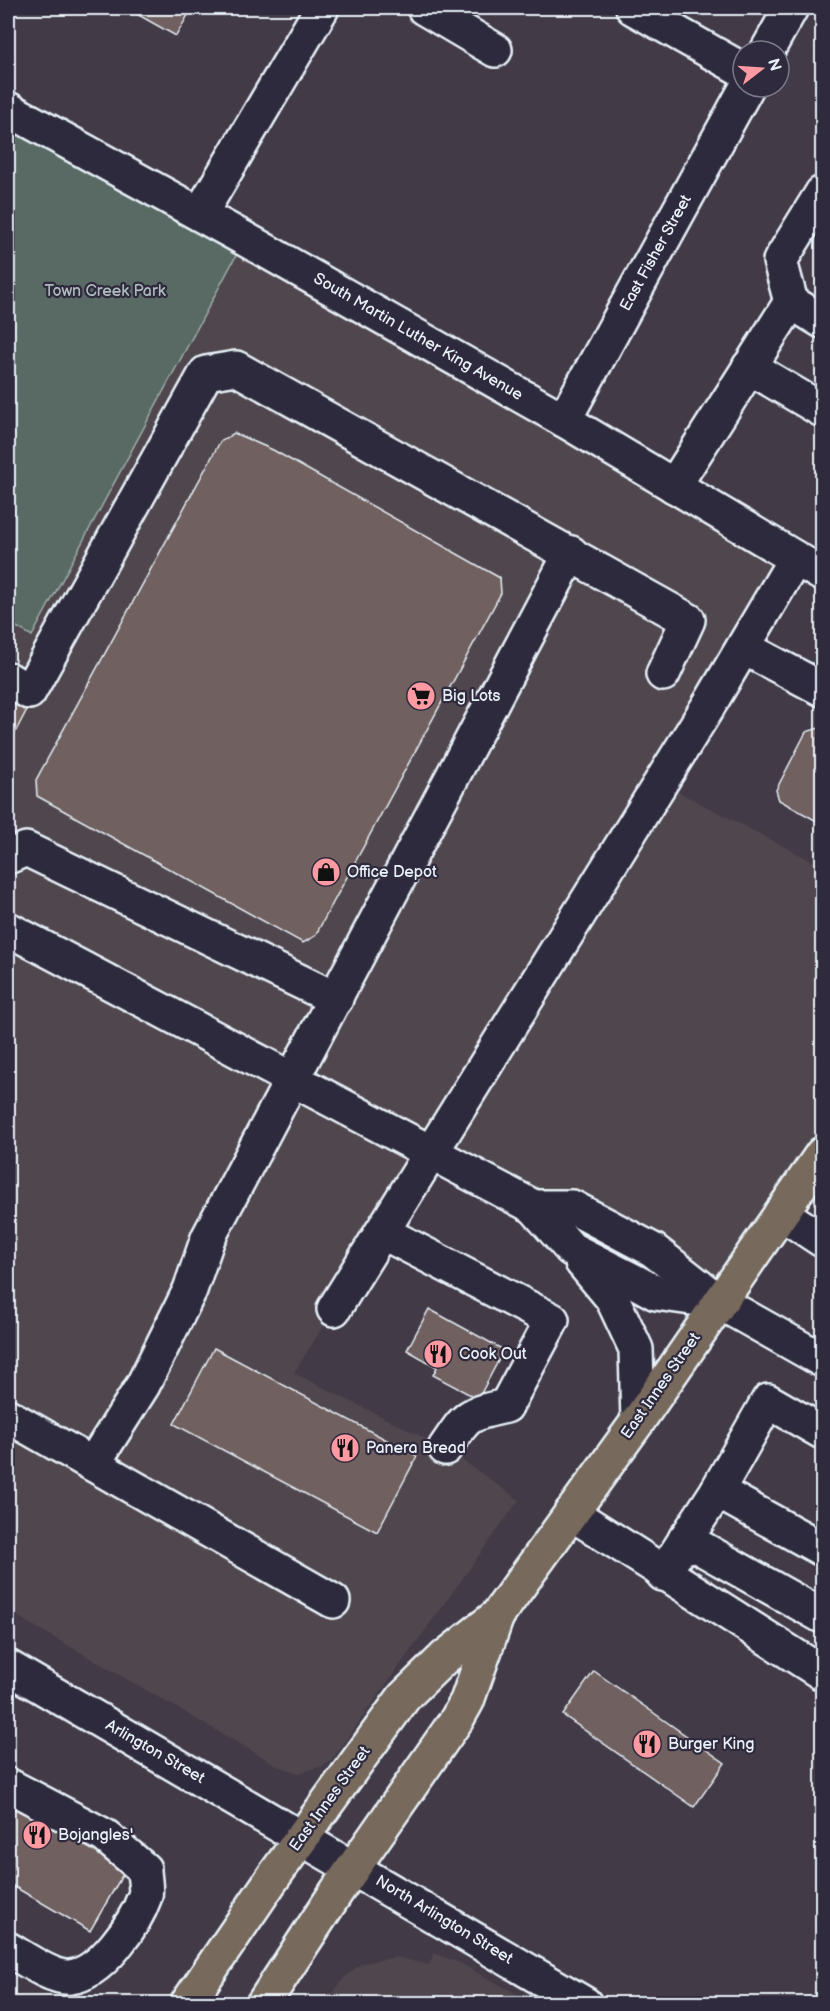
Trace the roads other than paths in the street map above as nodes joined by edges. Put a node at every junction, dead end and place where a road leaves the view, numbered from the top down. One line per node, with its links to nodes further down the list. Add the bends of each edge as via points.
1 (322, 8): 11 (street)
2 (424, 8): 6 (street)
3 (633, 8): 7 (street)
4 (792, 8): 5 (street)
5 (774, 39)
6 (495, 50)
7 (731, 63)
8 (740, 99): 16 (street, East Fisher Street)
9 (8, 109): 11 (street, South Martin Luther King Avenue)
10 (822, 193): 12 (street, via 780,261)
11 (200, 214): 16 (street, South Martin Luther King Avenue)
12 (791, 302): 13 (street); 14 (street)
13 (822, 321)
14 (749, 367): 15 (street); 17 (street)
15 (822, 410)
16 (564, 420): 17 (street, South Martin Luther King Avenue)
17 (674, 486): 19 (street, South Martin Luther King Avenue)
18 (572, 553): 21 (street, via 688,620); 22 (street, via 236,368 206,373 29,692); 27 (street)
19 (810, 568): 20 (street); 23 (street)
20 (754, 653): 23 (street); 24 (street)
21 (663, 674)
22 (8, 679)
23 (720, 685): 29 (street)
24 (822, 690)
25 (8, 857): 27 (street, via 26,849)
26 (8, 929): 28 (street)
27 (336, 999): 28 (street)
28 (293, 1079): 29 (street); 43 (street, via 208,1238 190,1290 143,1385)
29 (432, 1152): 31 (street); 33 (street)
30 (822, 1154): 32 (main road, East Innes Street)
31 (534, 1207): 35 (street); 36 (street, via 572,1207 659,1253)
32 (781, 1213): 34 (street); 36 (main road, East Innes Street)
33 (382, 1232): 37 (street); 42 (street, via 552,1320 506,1406 475,1412 464,1419)
34 (822, 1240)
35 (571, 1249): 36 (street, via 656,1293); 40 (street, via 612,1298 636,1349)
36 (719, 1302): 38 (street); 40 (main road, East Innes Street)
37 (334, 1309)
38 (822, 1360)
39 (8, 1416): 43 (street)
40 (638, 1421): 45 (main road, East Innes Street)
41 (822, 1432): 44 (street, via 768,1401)
42 (446, 1448)
43 (93, 1464): 49 (street)
44 (717, 1491): 46 (street); 47 (street)
45 (571, 1513): 48 (street); 50 (main road, East Innes Street)
46 (685, 1539): 48 (street); 51 (street)
47 (822, 1549)
48 (663, 1574): 53 (street)
49 (333, 1601)
50 (497, 1616): 55 (main road, East Innes Street, via 429,1671 404,1697); 56 (main road, East Innes Street, via 457,1719)
51 (822, 1616)
52 (8, 1667): 55 (street, Arlington Street)
53 (822, 1673)
54 (8, 1785): 57 (street, via 105,1836 144,1869 146,1894 120,1941 87,1973 67,1978)
55 (303, 1837): 56 (street, North Arlington Street); 58 (main road, East Innes Street)
56 (353, 1867): 59 (main road, East Innes Street); 60 (street, North Arlington Street)
57 (8, 1949)
58 (187, 2004)
59 (264, 2004)
60 (585, 2004)

